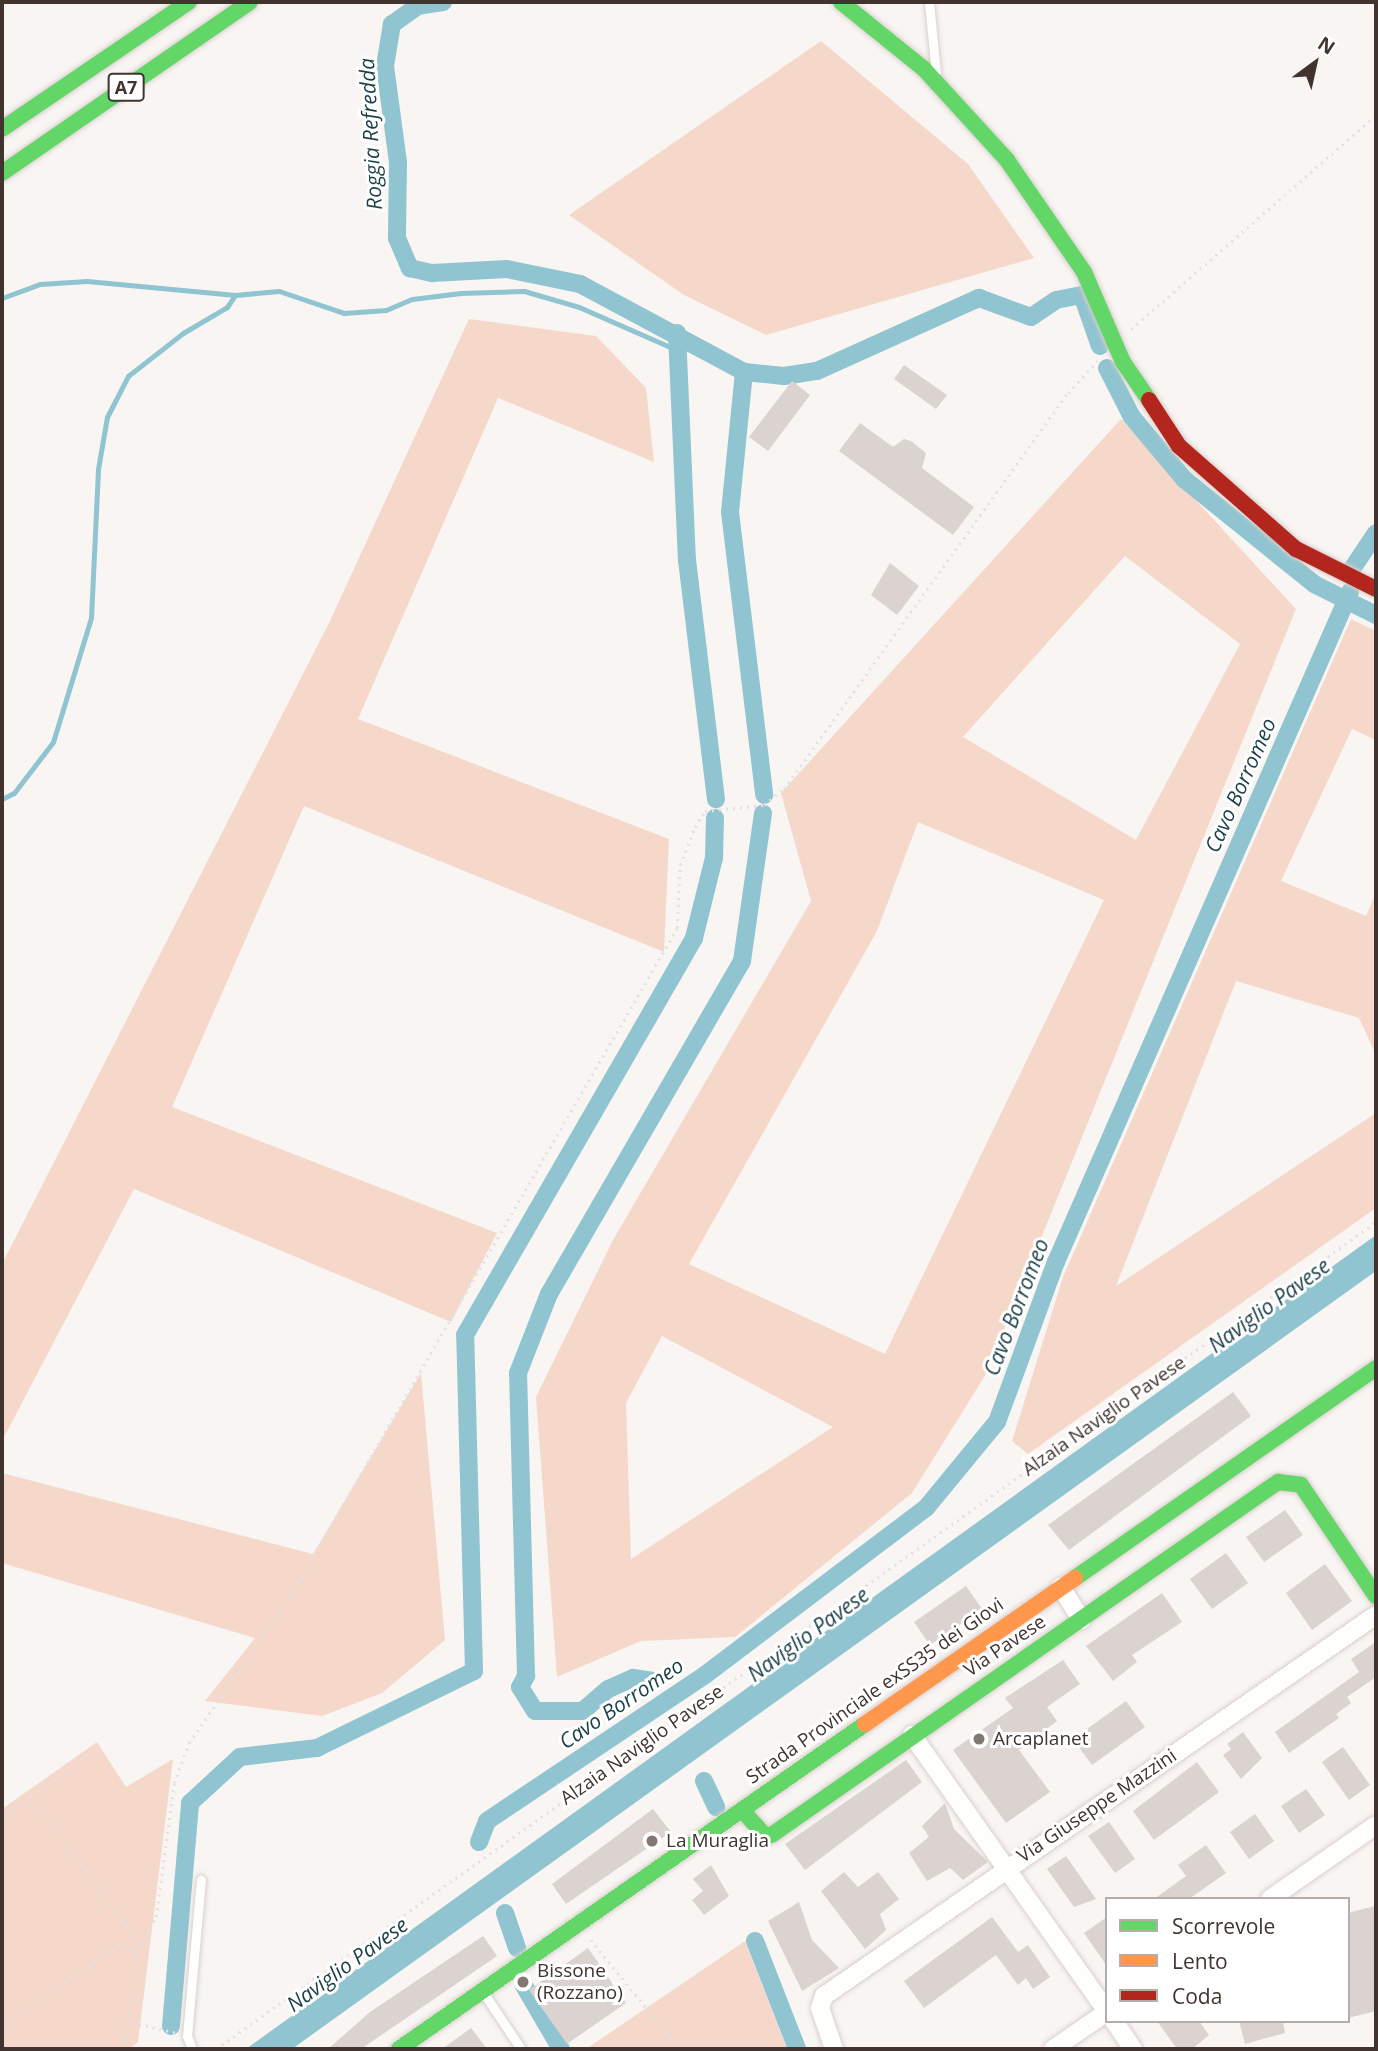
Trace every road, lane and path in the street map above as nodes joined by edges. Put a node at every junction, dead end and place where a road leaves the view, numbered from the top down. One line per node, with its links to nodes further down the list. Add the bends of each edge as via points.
1 (189, 2): 7 (main road, A7)
2 (250, 2): 8 (main road, A7)
3 (841, 2): 5 (main road)
4 (929, 2): 5 (lane)
5 (936, 82): 9 (main road, via 963,107 1044,209 1084,272)
6 (1376, 115): 9 (path)
7 (2, 129)
8 (2, 173)
9 (1114, 342): 10 (main road, via 1144,400 1179,446 1296,549); 27 (path, via 1068,393 784,789 764,805 705,811 695,827 680,865 677,928 290,1596 190,1743 174,1783 156,1917)
10 (1376, 589)
11 (1376, 1222): 39 (path, Alzaia Naviglio Pavese)
12 (1376, 1368): 13 (main road, Strada Provinciale exSS35 dei Giovi)
13 (1061, 1587): 16 (street); 20 (main road, Strada Provinciale exSS35 dei Giovi)
14 (1376, 1595): 16 (main road, Via Pavese, via 1301,1485 1278,1482)
15 (1376, 1615): 23 (street, Via Giuseppe Mazzini)
16 (1082, 1620): 17 (main road, Via Pavese)
17 (912, 1734): 20 (main road, Via Pavese, via 766,1837); 23 (street)
18 (90, 1754): 19 (path)
19 (31, 1796): 21 (path); 27 (path)
20 (742, 1810): 26 (main road, Strada Provinciale exSS35 dei Giovi)
21 (2, 1817)
22 (1376, 1825): 25 (street)
23 (1010, 1867): 30 (street); 44 (street, Via Giuseppe Mazzini, via 820,2002)
24 (201, 1880): 36 (lane)
25 (1273, 1897)
26 (578, 1924): 29 (main road, Strada Provinciale exSS35 dei Giovi); 43 (path)
27 (141, 1947): 28 (path)
28 (137, 1953): 32 (path); 34 (path, via 118,1945)
29 (482, 1991): 35 (main road, Strada Provinciale exSS35 dei Giovi); 42 (lane)
30 (1105, 2008)
31 (1105, 2012): 45 (street)
32 (128, 2022): 36 (path); 37 (path)
33 (1115, 2023): 46 (street)
34 (2, 2027)
35 (423, 2031): 40 (main road, Strada Provinciale exSS35 dei Giovi); 41 (street)
36 (187, 2036): 38 (lane)
37 (125, 2049)
38 (192, 2049)
39 (216, 2049)
40 (399, 2049)
41 (435, 2049)
42 (521, 2049)
43 (680, 2049)
44 (834, 2049)
45 (1053, 2049)
46 (1133, 2049)

